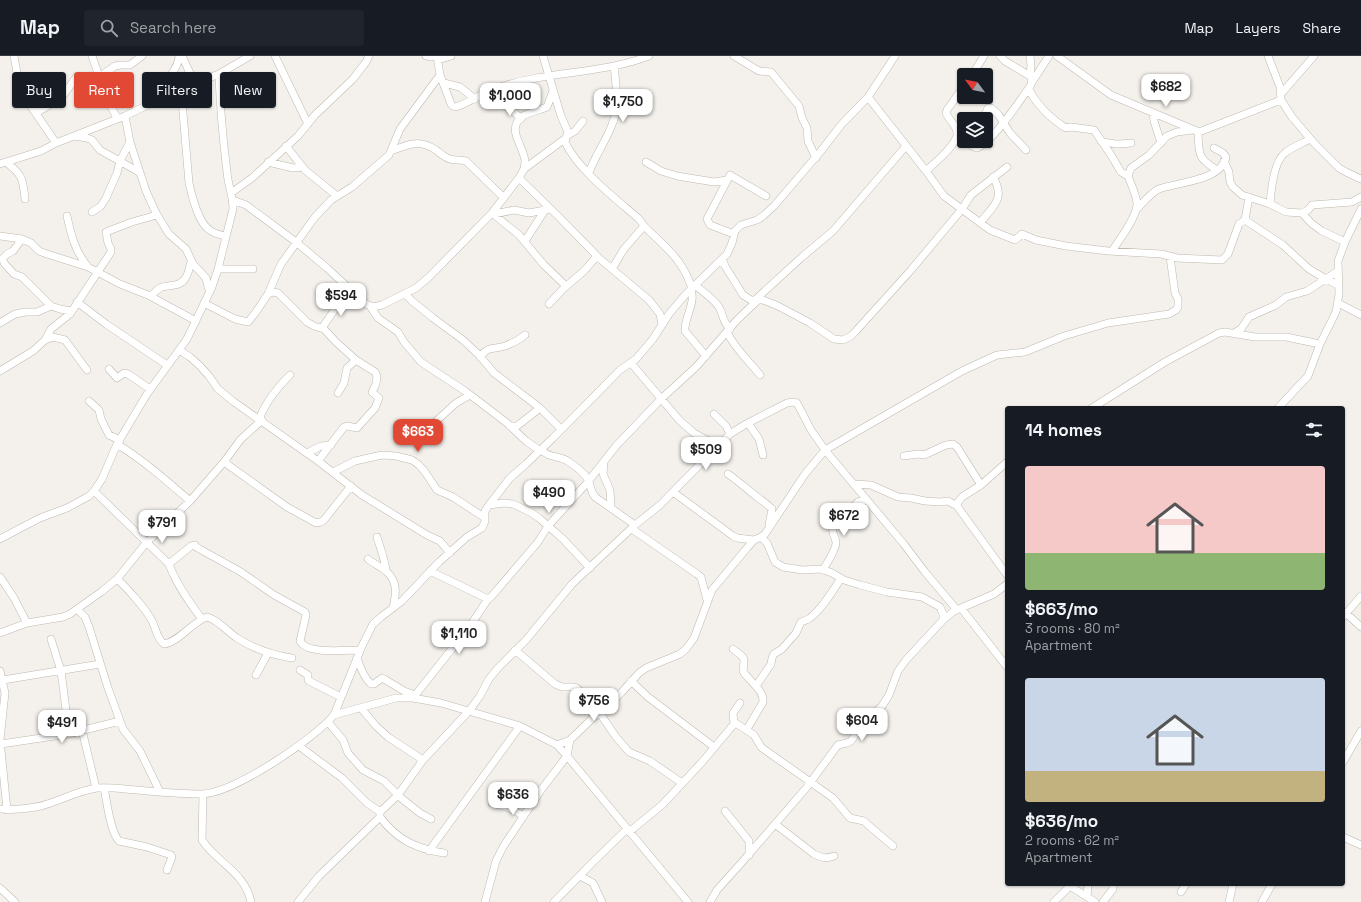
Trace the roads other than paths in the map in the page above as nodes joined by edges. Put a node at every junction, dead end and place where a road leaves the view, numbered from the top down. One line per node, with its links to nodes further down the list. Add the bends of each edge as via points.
1 (14, 56): 45 (street, via 19,84)
2 (92, 56): 24 (street)
3 (142, 56): 25 (street, via 130,65 121,64)
4 (181, 56): 26 (street); 27 (street)
5 (250, 56): 28 (street)
6 (275, 56): 52 (street)
7 (369, 56): 52 (street, via 353,79 314,115)
8 (426, 56): 21 (street)
9 (451, 56): 21 (street)
10 (544, 56): 30 (street)
11 (649, 56): 22 (street)
12 (734, 56): 70 (street, via 759,71 771,72 799,106 807,128 808,141)
13 (894, 56): 38 (street)
14 (984, 56): 23 (street)
15 (1000, 56): 33 (street)
16 (1030, 56): 33 (street)
17 (1049, 56): 33 (street)
18 (1057, 56): 46 (street, via 1111,95)
19 (1268, 56): 39 (street, via 1280,87)
20 (1314, 56): 39 (street)
21 (436, 57): 29 (street)
22 (614, 66): 30 (street); 82 (street, via 614,122)
23 (976, 68)
24 (97, 72)
25 (106, 72)
26 (173, 72)
27 (189, 72)
28 (219, 74): 31 (street); 91 (street, via 227,179)
29 (440, 75): 34 (street); 69 (street, via 400,129)
30 (549, 75): 35 (street); 36 (street)
31 (212, 77)
32 (74, 80): 45 (street, via 58,100)
33 (1030, 82): 51 (street); 59 (street, via 1035,100 1058,123 1066,128 1091,129)
34 (444, 83): 40 (street, via 460,87); 40 (street, via 454,107)
35 (500, 87): 40 (street); 49 (street, via 513,111)
36 (553, 91): 49 (street, via 547,107); 57 (street, via 568,132)
37 (957, 96): 53 (street, via 946,113)
38 (868, 97): 66 (street); 70 (street)
39 (1281, 97): 54 (street, via 1205,130); 58 (street, via 1292,117)
40 (475, 99)
41 (112, 108): 48 (street)
42 (142, 108): 47 (street)
43 (183, 108): 112 (street, via 192,197 204,226 212,232)
44 (986, 112): 51 (street, via 989,107)
45 (36, 113): 62 (street)
46 (1153, 113): 54 (street); 64 (street)
47 (125, 116): 48 (street); 60 (street)
48 (117, 118): 56 (street)
49 (521, 119): 78 (street, via 515,131 526,163)
50 (583, 121): 57 (street)
51 (1004, 122): 55 (street); 68 (street, via 1010,133)
52 (308, 124): 65 (street)
53 (957, 131)
54 (1196, 131): 64 (street, via 1177,132 1167,136); 79 (street, via 1201,158)
55 (993, 133)
56 (74, 136): 62 (street); 71 (street, via 92,140 100,150)
57 (567, 136): 78 (street); 82 (street, via 567,146)
58 (1310, 139): 86 (street, via 1339,168); 88 (street, via 1282,156)
59 (1101, 141): 63 (street); 83 (street, via 1121,172)
60 (130, 142): 71 (street); 81 (street)
61 (957, 142): 80 (street)
62 (56, 143): 75 (street)
63 (1131, 143)
64 (1161, 143): 83 (street, via 1131,168)
65 (286, 146): 73 (street); 76 (street)
66 (906, 146): 80 (street); 137 (street, via 833,232)
67 (1214, 148): 72 (street, via 1223,153 1226,157)
68 (1026, 150)
69 (391, 151): 89 (street, via 387,158); 94 (street, via 413,143 424,144 449,159 466,160)
70 (816, 158): 110 (street, via 768,212 757,220 741,225)
71 (120, 161): 81 (street); 102 (street, via 106,198)
72 (1224, 161): 79 (street); 92 (street, via 1233,187 1242,195)
73 (268, 162): 76 (street, via 291,168); 91 (street)
74 (646, 162): 87 (street, via 676,176 714,182)
75 (3, 164): 95 (street, via 14,169 23,180)
76 (303, 167): 89 (street)
77 (1007, 167): 85 (street)
78 (524, 169): 84 (street)
79 (1217, 170): 101 (street, via 1195,180 1158,190)
80 (926, 171): 98 (street, via 944,196)
81 (139, 172): 105 (street)
82 (589, 173): 109 (street)
83 (1128, 176): 101 (street, via 1136,197)
84 (519, 178): 94 (street); 100 (street)
85 (993, 178): 98 (street, via 971,195); 108 (street, via 999,188 999,197)
86 (1361, 179)
87 (727, 180): 90 (street, via 730,175); 110 (street, via 707,219 710,225)
88 (1271, 190): 96 (street); 97 (street)
89 (338, 196): 115 (street, via 325,206)
90 (766, 196)
91 (232, 197): 112 (street, via 233,209); 115 (street)
92 (1249, 197): 96 (street); 107 (street)
93 (1361, 197): 104 (street, via 1352,202 1312,205)
94 (504, 198): 103 (street)
95 (25, 199)
96 (1261, 201): 97 (street)
97 (1270, 204): 104 (street, via 1286,212)
98 (962, 209): 108 (street); 137 (street, via 911,270 846,339 834,338 778,306)
99 (1361, 209): 116 (street)
100 (548, 210): 103 (street); 114 (street); 118 (street, via 558,216)
101 (1135, 211): 117 (street)
102 (92, 212)
103 (493, 213): 114 (street); 135 (street, via 429,277)
104 (1302, 213): 116 (street, via 1322,231)
105 (157, 215): 121 (street, via 169,234 186,249); 126 (street, via 106,232 111,252)
106 (67, 216): 122 (street, via 75,246)
107 (1245, 220): 119 (street, via 1239,224 1228,254 1222,260); 128 (street, via 1283,245 1305,266)
108 (980, 223): 117 (street, via 996,234 1015,240 1022,234 1036,240 1066,246)
109 (644, 226): 125 (street, via 624,249); 131 (street, via 681,264)
110 (734, 234): 120 (street, via 730,249)
111 (0, 236): 113 (street)
112 (226, 236): 123 (street)
113 (22, 239): 122 (street, via 47,254); 142 (street, via 3,260 14,274 22,277)
114 (525, 241): 130 (street, via 544,265)
115 (296, 242): 133 (street); 134 (street)
116 (1344, 242): 127 (street, via 1338,261)
117 (1112, 251): 119 (street, via 1161,254)
118 (597, 256): 125 (street); 130 (street)
119 (1170, 257): 187 (street, via 1178,299 1178,307 1172,313 1108,323 1064,336 1026,352 997,355 962,371)
120 (722, 259): 131 (street); 137 (street, via 743,295)
121 (191, 262): 132 (street, via 206,278); 136 (street, via 184,281 160,288)
122 (88, 267): 126 (street)
123 (218, 269): 124 (street); 132 (street)
124 (253, 269)
125 (612, 269): 145 (street, via 644,295)
126 (97, 271): 136 (street); 138 (street)
127 (1338, 271): 128 (street); 129 (street)
128 (1326, 279): 129 (street); 153 (street, via 1307,291 1286,297 1276,305 1248,317 1241,329)
129 (1338, 285): 140 (street)
130 (566, 286): 141 (street)
131 (693, 288): 146 (street); 152 (street, via 718,305); 158 (street, via 685,331)
132 (210, 291): 139 (street)
133 (353, 293): 143 (street); 151 (street, via 344,296)
134 (268, 294): 139 (street, via 248,322 235,319); 151 (street, via 278,293 307,322)
135 (405, 294): 143 (street, via 378,307); 159 (street, via 463,340)
136 (150, 296): 149 (street)
137 (756, 300): 152 (street)
138 (77, 302): 144 (street); 162 (street)
139 (204, 303): 149 (street)
140 (1338, 303): 147 (street); 156 (street)
141 (549, 304)
142 (51, 306): 144 (street); 148 (street, via 37,312 15,314)
143 (370, 306): 170 (street, via 378,318 398,332 421,362)
144 (71, 311): 155 (street, via 51,329)
145 (658, 311): 146 (street); 150 (street)
146 (668, 314): 150 (street)
147 (1361, 315)
148 (1, 321)
149 (196, 321): 157 (street)
150 (662, 325): 161 (street)
151 (322, 328): 160 (street)
152 (729, 331): 158 (street); 166 (street, via 732,341 743,357 748,359)
153 (1234, 333): 156 (street, via 1255,337 1286,337); 173 (street, via 1212,335)
154 (525, 335): 159 (street, via 503,347 484,351)
155 (45, 340): 164 (street, via 53,337 65,340); 165 (street, via 33,351)
156 (1320, 344): 174 (street, via 1308,376)
157 (180, 350): 162 (street); 177 (street, via 200,366 218,389)
158 (706, 356): 171 (street)
159 (480, 357): 175 (street, via 494,373)
160 (356, 360): 169 (street, via 347,368 344,383); 184 (street, via 376,374 377,380 372,392 379,400 359,427 344,427)
161 (631, 363): 171 (street); 180 (street, via 620,370)
162 (167, 365): 168 (street)
163 (109, 369): 168 (street, via 117,378 124,373 128,374)
164 (87, 370)
165 (0, 372)
166 (760, 375)
167 (290, 376): 177 (street, via 278,387 262,410)
168 (150, 388): 183 (street)
169 (338, 393)
170 (470, 395): 179 (street); 181 (street, via 456,403)
171 (661, 399): 185 (street, via 694,433); 192 (street)
172 (89, 401): 183 (street, via 99,410 109,435)
173 (1096, 406)
174 (1280, 406)
175 (540, 408): 179 (street, via 517,426); 180 (street)
176 (714, 414): 182 (street)
177 (260, 420): 188 (street); 193 (street, via 241,439)
178 (748, 423): 182 (street); 187 (street, via 787,403 795,402); 189 (street, via 759,439)
179 (510, 426): 186 (street, via 526,442)
180 (561, 429): 186 (street)
181 (422, 434)
182 (730, 434): 185 (street)
183 (118, 442): 201 (street); 204 (street)
184 (331, 445): 188 (street, via 321,446); 191 (street)
185 (718, 446): 202 (street)
186 (540, 450): 197 (street, via 569,462); 205 (street, via 510,478)
187 (825, 450): 198 (street); 210 (street)
188 (308, 453): 191 (street)
189 (763, 455)
190 (904, 456): 199 (street, via 924,455 953,444)
191 (318, 461): 195 (street)
192 (604, 461): 197 (street); 207 (street, via 603,474 610,490)
193 (224, 462): 200 (street, via 287,507 316,523 324,520); 204 (street)
194 (1005, 464): 199 (street)
195 (333, 472): 200 (street); 208 (street, via 349,463 382,455 412,460 425,472 437,490 453,497)
196 (728, 474): 210 (street, via 772,509)
197 (588, 480): 207 (street, via 593,494); 209 (street)
198 (854, 484): 203 (street); 206 (street, via 871,485 898,497 925,502 948,501)
199 (981, 485): 206 (street, via 962,497)
200 (351, 486): 216 (street, via 397,517 440,541)
201 (94, 491): 214 (street, via 67,508 40,518); 215 (street)
202 (673, 492): 211 (street); 213 (street, via 733,536)
203 (867, 500): 221 (street, via 858,502 832,526 836,546); 234 (street)
204 (190, 501): 215 (street)
205 (489, 505): 208 (street, via 485,511); 209 (street, via 513,504)
206 (957, 506): 223 (street)
207 (611, 508): 211 (street)
208 (485, 518): 216 (street, via 482,528 467,537)
209 (548, 526): 219 (street); 229 (street, via 538,542)
210 (769, 526): 213 (street)
211 (633, 527): 219 (street); 230 (street, via 697,574)
212 (377, 537): 222 (street)
213 (758, 539): 221 (street, via 767,543 778,565); 230 (street, via 726,572)
214 (0, 540)
215 (146, 543): 218 (street); 226 (street)
216 (450, 553): 220 (street)
217 (368, 559): 222 (street)
218 (169, 564): 236 (street, via 186,598); 243 (street, via 195,545 305,612 300,641 303,645 321,650)
219 (590, 568): 244 (street, via 572,584)
220 (432, 570): 229 (street); 232 (street)
221 (823, 570): 225 (street)
222 (386, 571): 232 (street, via 396,589)
223 (1005, 572)
224 (0, 577): 238 (street)
225 (840, 578): 231 (street, via 876,590 922,597); 256 (street, via 822,605 809,619 801,622 796,633 774,654 771,664)
226 (117, 579): 233 (street); 236 (street, via 152,620 164,644)
227 (1005, 586): 234 (street, via 994,594)
228 (1361, 596): 235 (street)
229 (488, 599): 258 (street)
230 (707, 600): 255 (street, via 694,638 686,649 675,657 646,668)
231 (940, 606): 234 (street); 237 (street)
232 (393, 608): 243 (street, via 374,624)
233 (78, 610): 238 (street, via 63,617); 248 (street, via 85,617)
234 (958, 610): 237 (street); 249 (street)
235 (1345, 616): 239 (street)
236 (202, 618): 245 (street, via 212,618 238,639)
237 (943, 620): 280 (street, via 898,671 882,706 851,740 838,745)
238 (28, 624): 240 (street)
239 (1361, 627)
240 (0, 633)
241 (52, 639): 252 (street)
242 (733, 649): 256 (street, via 744,659 743,671)
243 (360, 650): 247 (street)
244 (515, 650): 261 (street, via 489,679); 262 (street, via 555,684 577,688)
245 (268, 653): 246 (street); 253 (street)
246 (292, 658)
247 (357, 658): 257 (street); 258 (street, via 369,682 372,684 382,678)
248 (100, 664): 252 (street); 265 (street)
249 (1005, 665)
250 (300, 670): 257 (street, via 308,675 309,681)
251 (0, 671): 254 (street)
252 (61, 671): 254 (street); 264 (street)
253 (256, 675)
254 (3, 680): 273 (street, via 5,693)
255 (631, 681): 262 (street); 276 (street)
256 (756, 686): 269 (street, via 763,697 763,702)
257 (341, 697): 263 (street)
258 (414, 697): 260 (street, via 396,698); 261 (street)
259 (740, 703): 267 (street, via 732,716)
260 (361, 708): 263 (street); 279 (street, via 388,737)
261 (469, 711): 268 (street); 279 (street)
262 (599, 712): 272 (street); 281 (street, via 629,752 650,761)
263 (334, 715): 266 (street)
264 (67, 718)
265 (120, 722): 270 (street); 283 (street, via 140,751)
266 (328, 722): 275 (street); 285 (street, via 363,770 380,778)
267 (734, 722): 269 (street); 276 (street)
268 (520, 726): 274 (street); 297 (street)
269 (747, 729): 280 (street, via 764,750)
270 (82, 730): 273 (street); 282 (street)
271 (1361, 731): 278 (street)
272 (570, 740): 274 (street); 277 (street)
273 (0, 744): 287 (street)
274 (557, 745): 277 (street)
275 (299, 746): 284 (street, via 228,788); 289 (street, via 342,778)
276 (714, 748): 281 (street)
277 (567, 756): 290 (street); 293 (street)
278 (1345, 759)
279 (424, 760): 285 (street)
280 (811, 782): 292 (street); 296 (street, via 833,798 850,818 864,821)
281 (682, 783): 293 (street, via 662,805)
282 (100, 788): 283 (street); 287 (street, via 78,792 37,807); 301 (street, via 116,838 171,855)
283 (160, 792): 284 (street)
284 (203, 794): 315 (street, via 202,840 246,886)
285 (398, 795): 289 (street); 291 (street)
286 (492, 803): 290 (street)
287 (3, 809)
288 (725, 811): 299 (street, via 749,841)
289 (380, 815): 297 (street, via 393,832 408,843); 316 (street, via 319,876)
290 (524, 816): 317 (street, via 496,861)
291 (431, 819)
292 (775, 824): 299 (street); 300 (street, via 821,858)
293 (628, 830): 302 (street); 313 (street)
294 (1345, 838): 295 (street)
295 (1361, 845)
296 (893, 846)
297 (429, 851): 298 (street)
298 (444, 854)
299 (749, 855): 320 (street, via 717,890)
300 (834, 856)
301 (167, 870)
302 (580, 876): 318 (street); 319 (street, via 593,883)
303 (1070, 886): 321 (street)
304 (1072, 886): 312 (street)
305 (1088, 886): 312 (street)
306 (1113, 886): 323 (street)
307 (1185, 886): 311 (street)
308 (1233, 886): 324 (street)
309 (1271, 886): 325 (street)
310 (0, 888): 314 (street)
311 (1181, 892)
312 (1087, 897): 322 (street)
313 (686, 901)
314 (15, 902)
315 (251, 902)
316 (298, 902)
317 (485, 902)
318 (554, 902)
319 (602, 902)
320 (710, 902)
321 (1054, 902)
322 (1095, 902)
323 (1103, 902)
324 (1229, 902)
325 (1262, 902)

